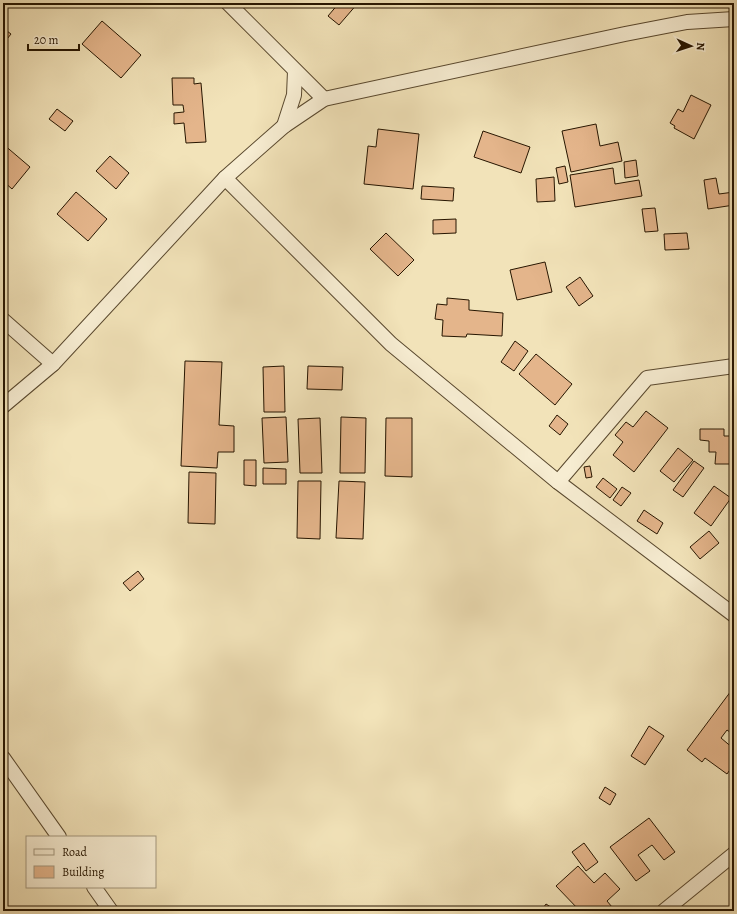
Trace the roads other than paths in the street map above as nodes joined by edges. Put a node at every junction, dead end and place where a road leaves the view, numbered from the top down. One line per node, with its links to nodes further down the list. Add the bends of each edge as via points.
1 (228, 3): 3 (street)
2 (734, 19): 4 (street, via 687,22 625,34)
3 (295, 71): 4 (street); 5 (street, via 294,95)
4 (324, 99): 5 (street)
5 (284, 126): 6 (street)
6 (225, 178): 8 (street); 11 (street, via 391,344)
7 (3, 320): 8 (street)
8 (53, 364): 10 (street)
9 (734, 366): 11 (street, via 648,378)
10 (3, 406)
11 (558, 482): 12 (street)
12 (734, 615)
13 (3, 758): 14 (street)
14 (58, 836)
15 (734, 854): 18 (street)
16 (95, 888): 17 (street)
17 (111, 911)
18 (664, 911)

